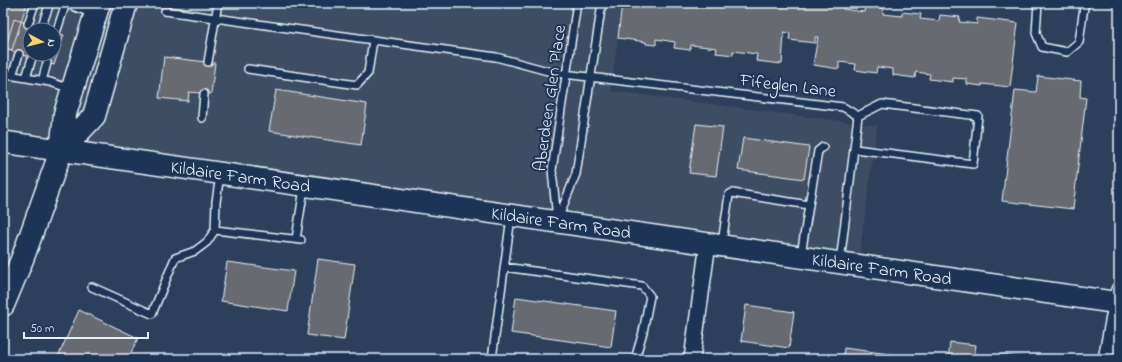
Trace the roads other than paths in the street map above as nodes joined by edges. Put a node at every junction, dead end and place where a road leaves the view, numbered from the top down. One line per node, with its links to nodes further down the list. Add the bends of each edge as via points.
1 (35, 3): 13 (lane)
2 (50, 3): 14 (lane)
3 (67, 3): 10 (lane, via 75,7); 15 (lane)
4 (126, 3): 35 (main road, via 94,116)
5 (218, 3): 12 (lane)
6 (577, 3): 23 (lane, Aberdeen Glen Place)
7 (602, 3): 25 (lane)
8 (1038, 3): 9 (lane, via 1036,33 1042,47 1067,52 1079,42 1084,7)
9 (1081, 3)
10 (98, 9): 28 (main road)
11 (165, 11): 12 (lane, Fifeglen Lane)
12 (215, 18): 16 (lane, Fifeglen Lane); 19 (lane)
13 (29, 22)
14 (43, 22)
15 (60, 22)
16 (373, 40): 21 (lane, via 368,73 357,85); 23 (lane, Fifeglen Lane, via 496,58)
17 (19, 54): 24 (lane)
18 (31, 62): 26 (lane)
19 (208, 62)
20 (47, 63): 27 (lane)
21 (248, 69)
22 (3, 74): 24 (lane)
23 (566, 74): 25 (lane, Fifeglen Lane); 40 (lane, Aberdeen Glen Place, via 552,170)
24 (12, 76): 26 (lane)
25 (591, 77): 30 (lane, Fifeglen Lane, via 843,107); 40 (lane, via 576,174)
26 (26, 78): 27 (lane)
27 (42, 81): 28 (lane)
28 (73, 90): 35 (main road, via 65,114)
29 (204, 94): 31 (lane)
30 (858, 116): 34 (lane); 34 (lane, via 882,104 978,116 973,164)
31 (202, 118)
32 (3, 142): 35 (main road, Kildaire Farm Road)
33 (821, 149): 38 (lane)
34 (855, 149): 44 (lane)
35 (61, 151): 36 (main road, Kildaire Farm Road); 48 (main road, via 23,257)
36 (220, 174): 37 (main road, Kildaire Farm Road); 41 (lane)
37 (304, 185): 39 (main road, Kildaire Farm Road); 41 (lane, via 298,239)
38 (809, 205): 42 (lane, via 732,193 728,195); 43 (lane)
39 (511, 215): 40 (main road, Kildaire Farm Road); 45 (lane)
40 (557, 221): 42 (main road, Kildaire Farm Road)
41 (215, 230): 46 (lane, via 207,242 195,251 175,258 152,314)
42 (715, 244): 43 (main road, Kildaire Farm Road); 51 (street)
43 (800, 257): 44 (main road, Kildaire Farm Road)
44 (840, 263): 47 (main road, Kildaire Farm Road)
45 (504, 267): 49 (lane); 50 (lane, via 642,286 650,296)
46 (92, 287)
47 (1118, 299): 52 (street)
48 (3, 304)
49 (492, 359)
50 (635, 359)
51 (692, 359)
52 (1106, 359)

